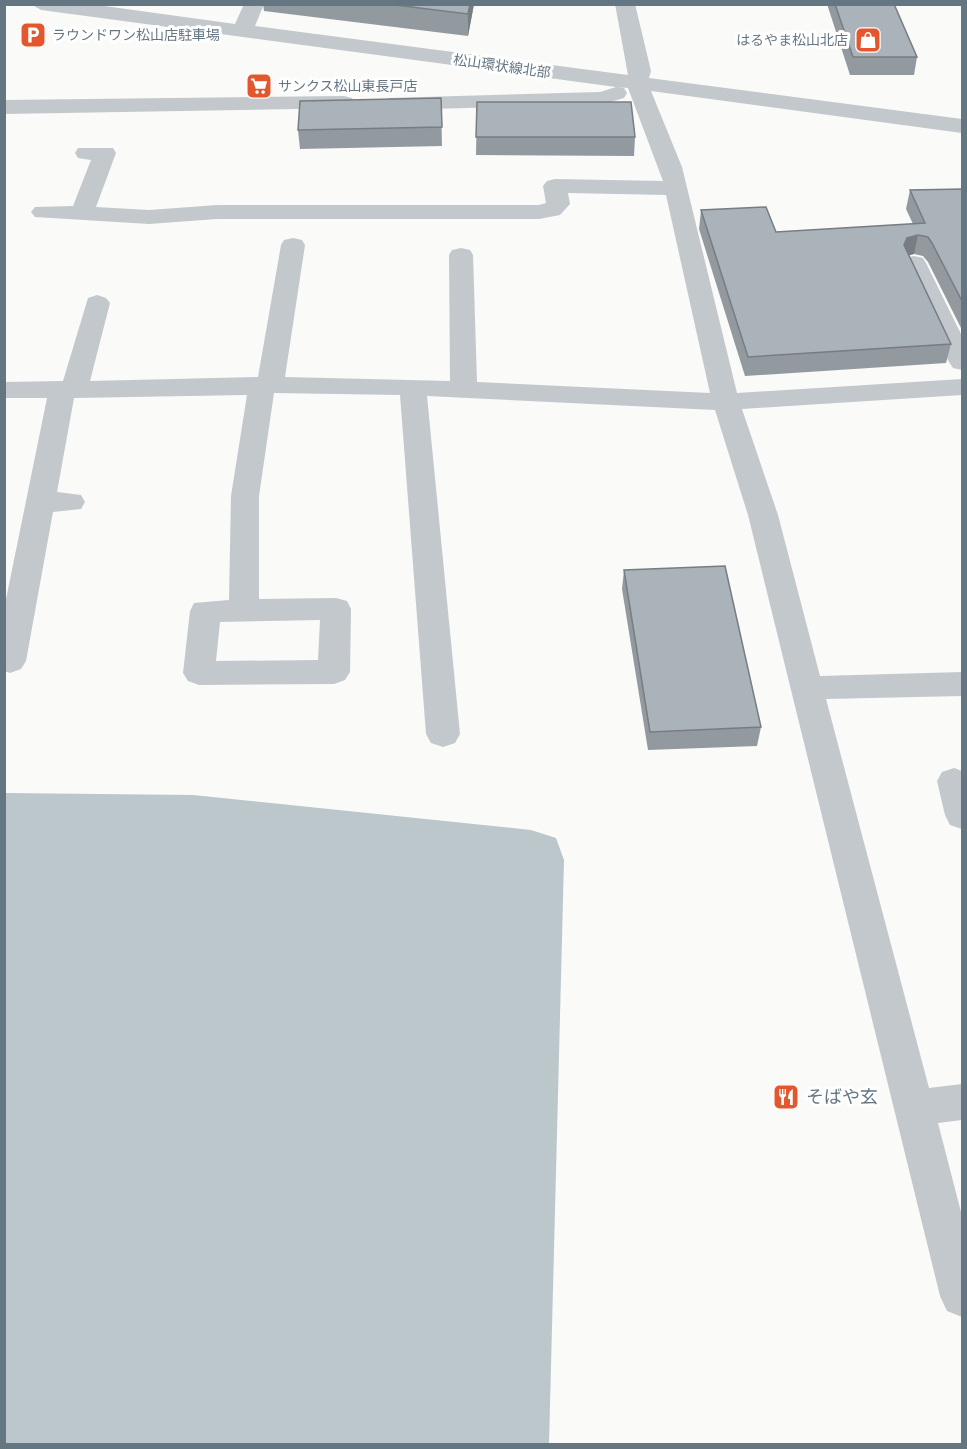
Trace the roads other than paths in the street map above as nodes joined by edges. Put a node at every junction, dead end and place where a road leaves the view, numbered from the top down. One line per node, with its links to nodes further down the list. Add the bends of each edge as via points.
1 (41, 4): 4 (street, 松山環状線北部)
2 (147, 4): 4 (street, 松山環状線北部)
3 (626, 4): 5 (street)
4 (248, 18): 5 (street, 松山環状線北部)
5 (639, 77): 6 (street, via 603,98); 7 (street, 松山環状線北部); 8 (street, 松山環状線北部); 10 (street)
6 (4, 107)
7 (963, 112)
8 (963, 126)
9 (86, 153): 12 (street, via 105,153)
10 (676, 188): 12 (street, via 555,186 558,204 552,210 539,212 216,212 149,217); 24 (street)
11 (43, 212): 12 (street)
12 (82, 214)
13 (293, 245): 18 (street)
14 (461, 255): 21 (street)
15 (914, 263): 17 (street)
16 (97, 303): 20 (street)
17 (963, 362)
18 (266, 386): 19 (street); 20 (street); 27 (street, via 245,496)
19 (413, 387): 21 (street); 31 (street)
20 (68, 389): 22 (street); 25 (street)
21 (464, 389): 24 (street)
22 (4, 390)
23 (959, 390): 24 (street)
24 (724, 395): 30 (street, via 763,515)
25 (41, 502): 26 (street); 28 (street)
26 (71, 502)
27 (244, 610)
28 (10, 661)
29 (963, 684): 30 (street)
30 (807, 688): 35 (street)
31 (443, 734)
32 (954, 781): 33 (street)
33 (963, 815)
34 (963, 1102): 35 (street)
35 (915, 1108): 36 (street)
36 (963, 1296)

